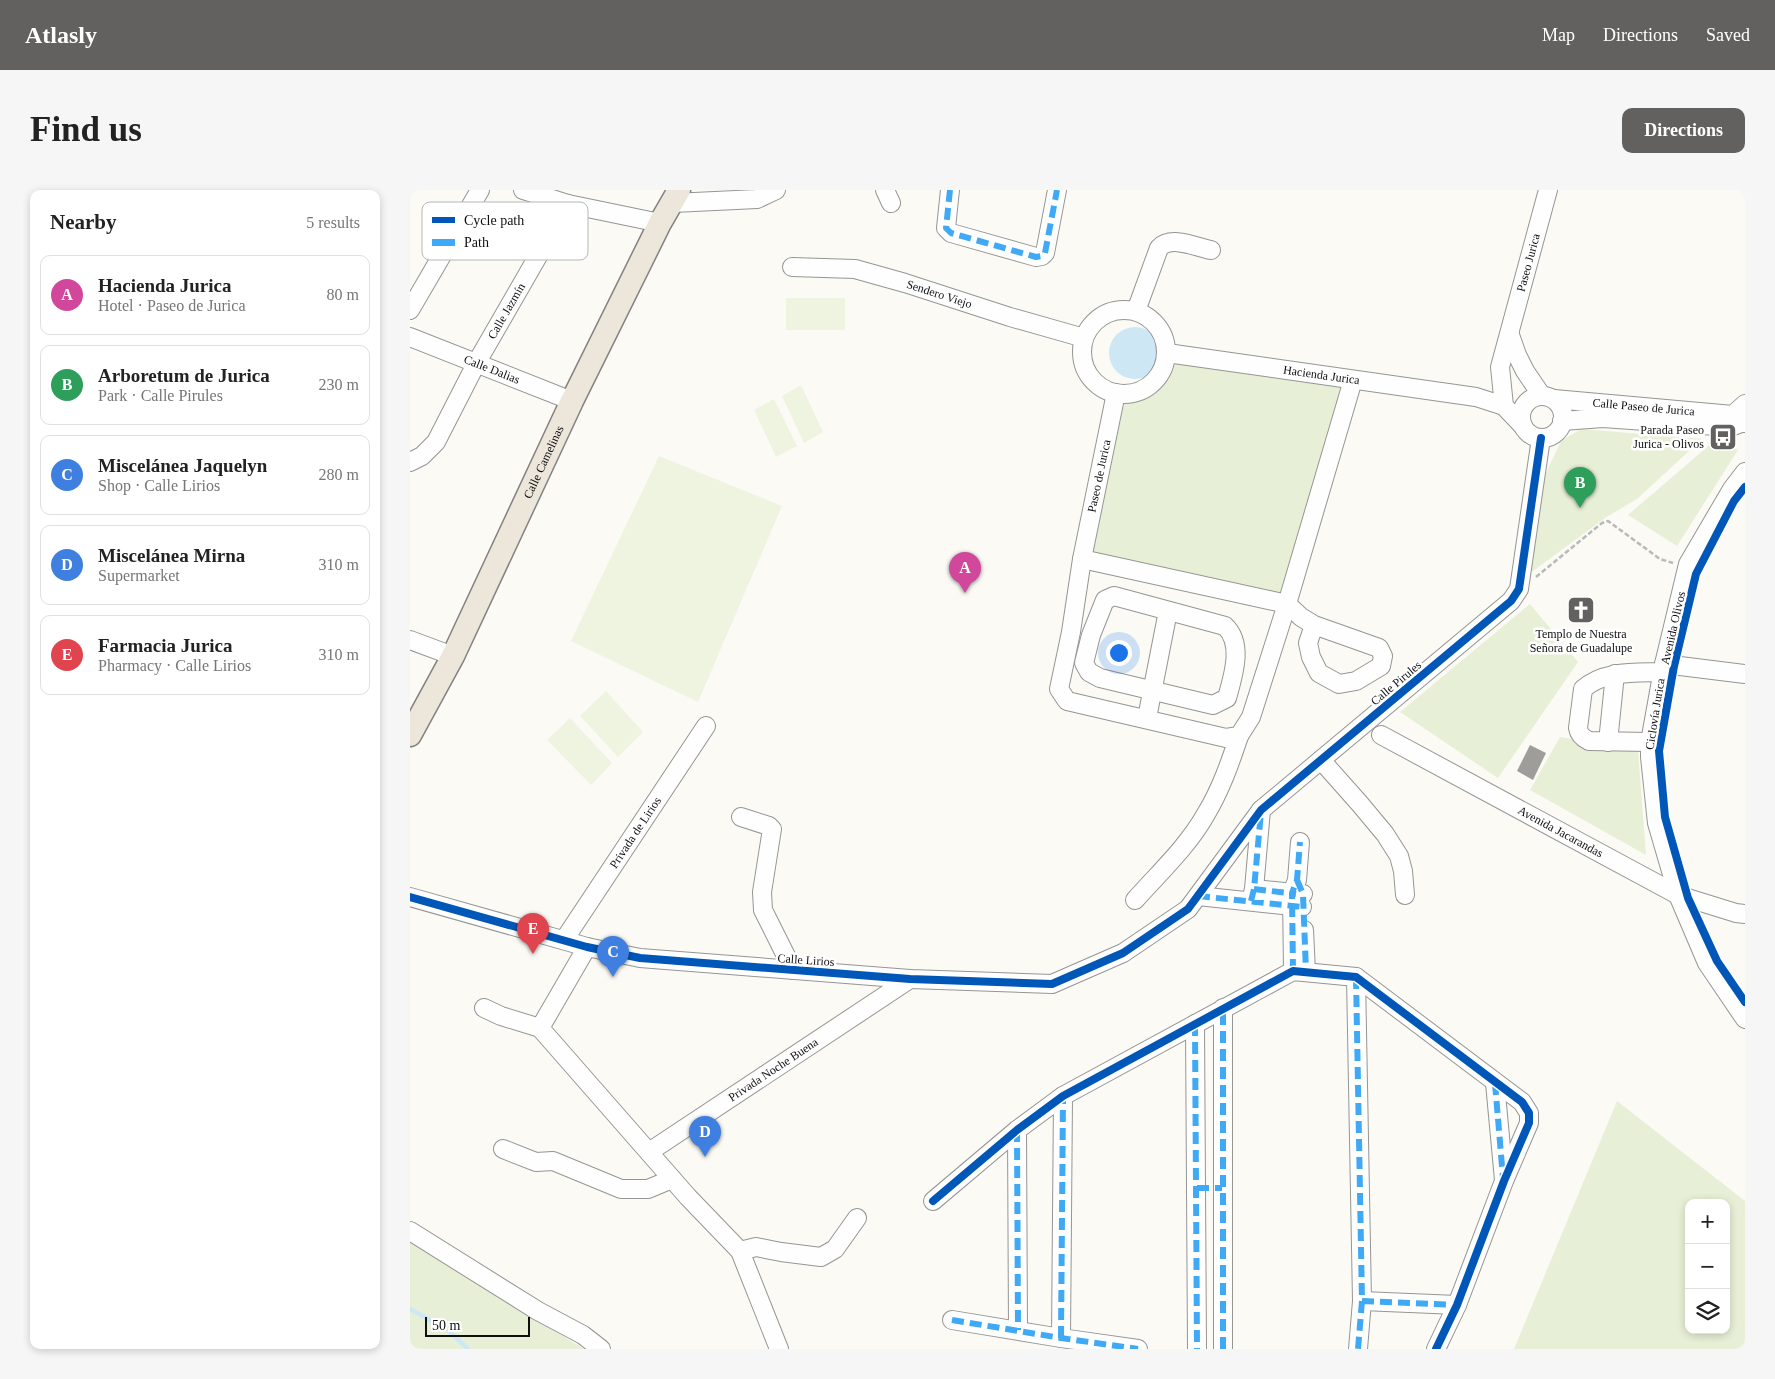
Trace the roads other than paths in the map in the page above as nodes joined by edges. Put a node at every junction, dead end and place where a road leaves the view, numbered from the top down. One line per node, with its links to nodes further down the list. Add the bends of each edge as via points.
1 (480, 190): 8 (street)
2 (523, 190): 9 (street)
3 (776, 190): 7 (street, via 757,199)
4 (950, 190): 5 (street, via 946,228 951,233 1036,257 1045,253)
5 (1057, 190)
6 (1548, 190): 18 (street, Paseo Jurica)
7 (676, 196): 11 (main road, Calle Camelinas)
8 (473, 202)
9 (562, 202)
10 (588, 208): 11 (street)
11 (660, 223): 28 (main road, Calle Camelinas)
12 (1211, 250): 17 (street, via 1164,243 1159,248)
13 (439, 260): 16 (street)
14 (536, 260): 22 (street, Calle Jazmín)
15 (792, 267): 20 (street, Sendero Viejo, via 855,269)
16 (410, 310)
17 (1136, 311): 20 (street, via 1108,312 1098,318); 21 (street, via 1154,321 1161,330)
18 (1510, 334): 24 (street, Paseo Jurica, via 1500,367); 27 (street, via 1525,372)
19 (410, 336): 22 (street, Calle Dalias)
20 (1084, 338): 25 (street, via 1083,362 1088,373 1095,383)
21 (1167, 353): 23 (street, Hacienda Jurica); 25 (street, via 1165,365 1151,385 1134,392)
22 (477, 362): 28 (street, Calle Dalias); 34 (street, Calle Jazmín, via 436,442 422,456)
23 (1353, 380): 26 (street, Hacienda Jurica); 37 (street)
24 (1500, 386): 26 (street); 27 (street); 29 (street, Paseo Jurica)
25 (1116, 393): 36 (street, Paseo de Jurica)
26 (1476, 397): 29 (street, Hacienda Jurica)
27 (1543, 398): 30 (street, Calle Paseo de Jurica); 31 (street, via 1562,409); 32 (street, via 1524,405 1521,415)
28 (572, 400): 43 (main road, Calle Camelinas)
29 (1504, 406): 32 (street)
30 (1739, 418): 31 (street, Calle Paseo de Jurica)
31 (1562, 421): 33 (street, via 1558,430)
32 (1523, 426): 33 (street, via 1527,432)
33 (1541, 438): 55 (street, Calle Pirules, via 1520,584 1511,601)
34 (410, 462)
35 (1745, 472): 44 (street, Avenida Olivos, via 1687,569)
36 (1082, 558): 37 (street); 40 (street, Paseo de Jurica)
37 (1287, 604): 39 (street); 52 (street, via 1251,717)
38 (1168, 610): 41 (street, via 1114,596 1105,600); 47 (street); 47 (street, via 1225,626 1231,631 1235,639 1235,671 1227,698 1213,705)
39 (1314, 625)
40 (1071, 632): 41 (street); 48 (street, Paseo de Jurica, via 1059,689 1067,701)
41 (1091, 636): 47 (street, via 1084,663 1089,672 1100,678)
42 (410, 640): 43 (street)
43 (453, 656): 50 (main road, Calle Camelinas)
44 (1663, 668): 45 (street); 46 (street); 54 (street, Avenida Olivos)
45 (1615, 674): 53 (street); 53 (street, via 1597,679 1583,689 1578,728 1582,738)
46 (1745, 674)
47 (1152, 691): 48 (street)
48 (1147, 718): 52 (street, Paseo de Jurica, via 1226,738)
49 (706, 726): 67 (street, Privada de Lirios)
50 (410, 735)
51 (1382, 735): 59 (street, Avenida Jacarandas)
52 (1239, 736): 64 (street, via 1227,773 1206,814)
53 (1608, 742): 54 (street)
54 (1650, 742): 59 (street, Avenida Olivos, via 1658,823)
55 (1321, 760): 56 (street, Calle Pirules); 62 (street, via 1385,834 1399,856)
56 (1261, 810): 60 (street); 65 (street, Calle Pirules)
57 (741, 817): 69 (street, via 772,829 762,892 763,910)
58 (1300, 842): 61 (street)
59 (1678, 894): 66 (street, Avenida Jacarandas); 75 (street, Avenida Olivos, via 1707,962)
60 (1253, 895): 61 (street); 65 (street)
61 (1297, 896): 70 (street)
62 (1405, 896)
63 (410, 897): 67 (street, Calle Lirios)
64 (1136, 900)
65 (1193, 902): 72 (street, Calle Lirios, via 1123,953 1052,984)
66 (1745, 914)
67 (564, 940): 68 (street, Calle Lirios)
68 (587, 946): 69 (street, Calle Lirios, via 640,958); 77 (street)
69 (793, 970): 72 (street, Calle Lirios)
70 (1299, 972): 71 (street); 74 (street)
71 (1356, 977): 78 (street); 91 (street)
72 (910, 979): 82 (street, Privada Noche Buena)
73 (484, 1008): 77 (street)
74 (1223, 1008): 76 (street); 86 (street)
75 (1745, 1019)
76 (1196, 1024): 79 (street); 85 (street)
77 (540, 1028): 82 (street)
78 (1495, 1083): 84 (street); 84 (street, via 1522,1102 1529,1113 1529,1123)
79 (1063, 1096): 80 (street); 95 (street)
80 (1017, 1130): 87 (street); 94 (street)
81 (503, 1149): 83 (street, via 536,1162 553,1160 621,1189 648,1189)
82 (649, 1152): 83 (street)
83 (672, 1179): 90 (street)
84 (1504, 1181): 92 (street)
85 (1197, 1188): 86 (street); 99 (street)
86 (1222, 1188): 100 (street)
87 (933, 1201)
88 (857, 1218): 90 (street, via 835,1250 822,1257 756,1247)
89 (410, 1231): 96 (street)
90 (740, 1251): 97 (street)
91 (1362, 1301): 92 (street); 101 (street)
92 (1457, 1305): 102 (street)
93 (952, 1320): 94 (street)
94 (1018, 1330): 95 (street)
95 (1061, 1338): 98 (street)
96 (601, 1349)
97 (779, 1349)
98 (1138, 1349)
99 (1197, 1349)
100 (1223, 1349)
101 (1358, 1349)
102 (1436, 1349)

